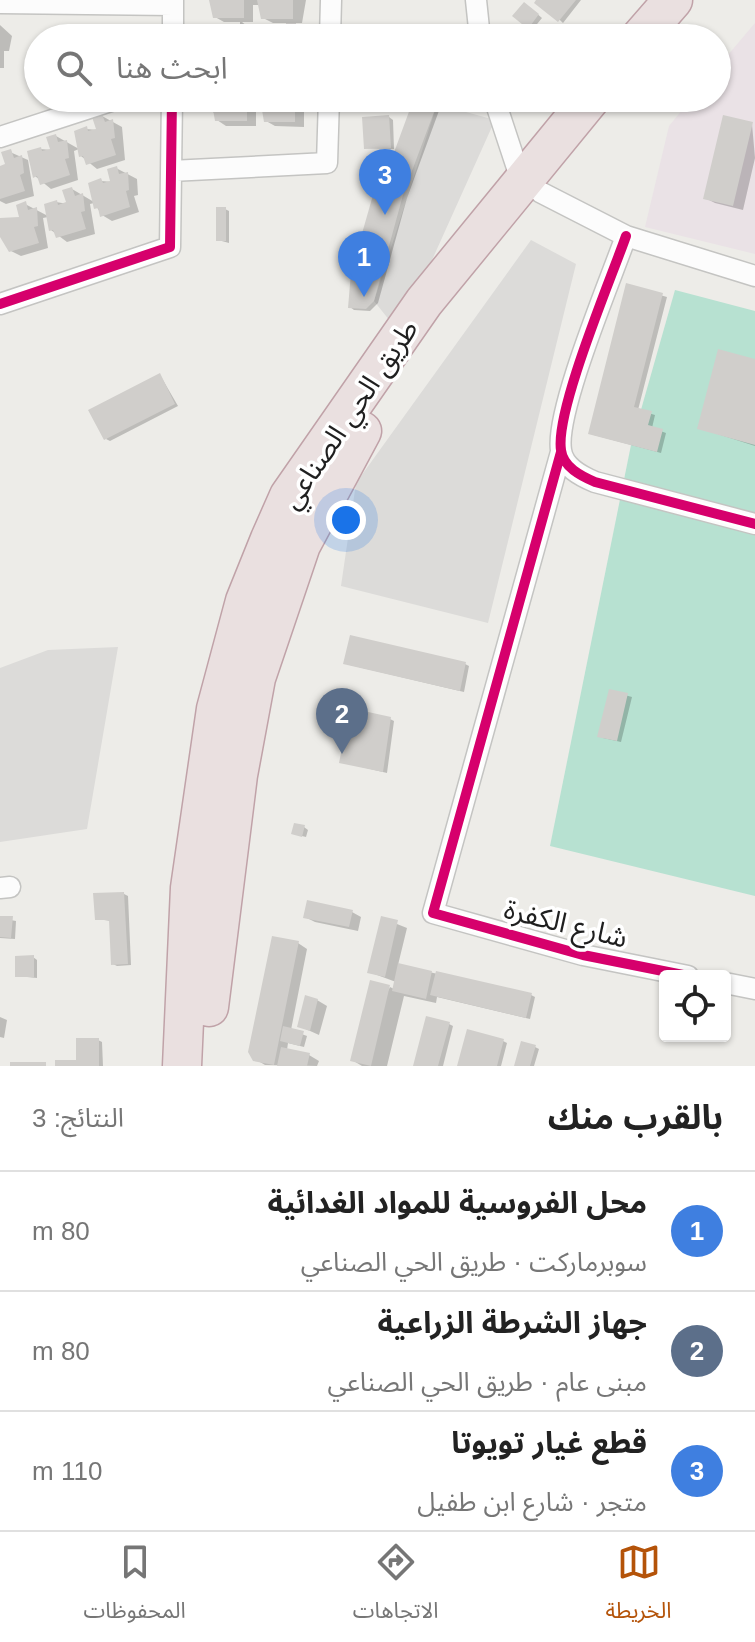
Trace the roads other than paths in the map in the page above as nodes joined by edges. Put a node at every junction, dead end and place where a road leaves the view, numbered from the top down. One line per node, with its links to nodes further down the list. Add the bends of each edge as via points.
1 (331, 0): 8 (street)
2 (476, 0): 9 (street)
3 (673, 0): 10 (highway)
4 (700, 0): 11 (highway)
5 (173, 2): 6 (street); 7 (street)
6 (0, 3)
7 (173, 24)
8 (330, 24)
9 (479, 24)
10 (652, 24)
11 (679, 24)
12 (77, 112): 18 (street)
13 (172, 112): 19 (street)
14 (329, 112): 19 (street, via 327,163)
15 (500, 112): 20 (street)
16 (582, 112): 20 (highway, طريق الحي الصناعي)
17 (603, 112): 20 (highway, طريق الحي الصناعي)
18 (0, 137)
19 (171, 171): 23 (street, via 170,247)
20 (531, 187): 21 (street); 29 (highway, طريق الحي الصناعي, via 424,302 289,496 245,601 216,709 190,888); 30 (highway, طريق الحي الصناعي, via 378,404 301,545 256,678 238,775 210,983)
21 (626, 236): 22 (street); 24 (street, via 564,413)
22 (755, 276)
23 (0, 304)
24 (561, 452): 25 (street, via 574,472 595,482); 26 (street, شارع الكفرة, via 433,913)
25 (755, 524)
26 (659, 970)
27 (731, 984): 28 (street)
28 (755, 989)
29 (182, 1066)
30 (207, 1066)

